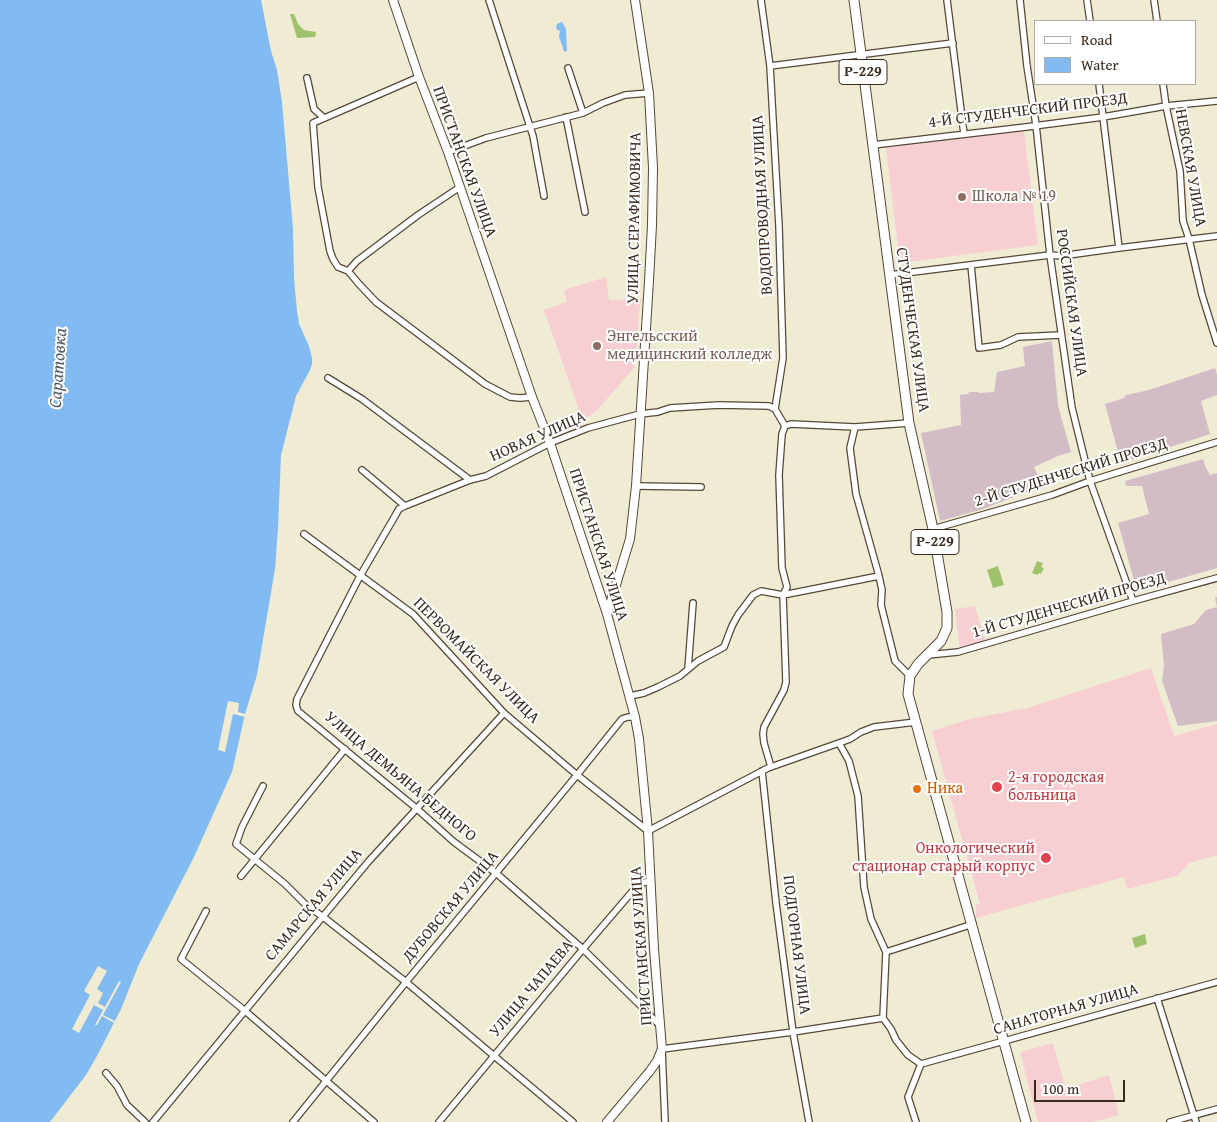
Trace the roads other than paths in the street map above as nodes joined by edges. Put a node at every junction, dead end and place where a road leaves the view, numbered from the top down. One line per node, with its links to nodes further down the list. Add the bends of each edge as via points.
1 (393, 0): 17 (street, ПРИСТАНСКАЯ УЛИЦА)
2 (488, 0): 28 (street)
3 (635, 0): 20 (street, УЛИЦА СЕРАФИМОВИЧА)
4 (761, 0): 14 (street, ВОДОПРОВОДНАЯ УЛИЦА)
5 (854, 0): 13 (main road, СТУДЕНЧЕСКАЯ УЛИЦА / Р-229)
6 (947, 0): 12 (street)
7 (1020, 0): 27 (street, РОССИЙСКАЯ УЛИЦА)
8 (1087, 0): 10 (street)
9 (1154, 0): 11 (street)
10 (1090, 20)
11 (1157, 20)
12 (953, 43): 13 (street); 29 (street)
13 (860, 54): 14 (street); 30 (main road, СТУДЕНЧЕСКАЯ УЛИЦА / Р-229)
14 (770, 66): 46 (street, ВОДОПРОВОДНАЯ УЛИЦА, via 784,358)
15 (568, 68): 23 (street)
16 (307, 78): 26 (street, via 314,109)
17 (419, 78): 26 (street); 31 (street, ПРИСТАНСКАЯ УЛИЦА)
18 (1099, 85): 25 (street)
19 (1164, 85): 22 (street, НЕВСКАЯ УЛИЦА)
20 (650, 93): 23 (street, via 625,95); 47 (street, УЛИЦА СЕРАФИМОВИЧА, via 652,225)
21 (1217, 101): 22 (street, 4-Й СТУДЕНЧЕСКИЙ ПРОЕЗД)
22 (1166, 106): 25 (street, 4-Й СТУДЕНЧЕСКИЙ ПРОЕЗД); 36 (street, НЕВСКАЯ УЛИЦА, via 1180,171 1183,221)
23 (583, 113): 24 (street)
24 (566, 117): 28 (street); 34 (street)
25 (1103, 117): 27 (street, 4-Й СТУДЕНЧЕСКИЙ ПРОЕЗД); 37 (street)
26 (324, 118): 40 (street, via 313,123 318,187 330,251 338,266)
27 (1036, 125): 29 (street, 4-Й СТУДЕНЧЕСКИЙ ПРОЕЗД); 38 (street, РОССИЙСКАЯ УЛИЦА)
28 (529, 126): 31 (street); 33 (street)
29 (964, 134): 30 (street, 4-Й СТУДЕНЧЕСКИЙ ПРОЕЗД)
30 (872, 144): 41 (main road, СТУДЕНЧЕСКАЯ УЛИЦА / Р-229)
31 (448, 152): 32 (street, ПРИСТАНСКАЯ УЛИЦА)
32 (460, 187): 40 (street, via 395,232); 45 (street, ПРИСТАНСКАЯ УЛИЦА)
33 (544, 196)
34 (585, 212)
35 (1217, 236): 36 (street)
36 (1189, 239): 37 (street); 43 (street, НЕВСКАЯ УЛИЦА)
37 (1119, 248): 38 (street)
38 (1050, 255): 39 (street); 42 (street, РОССИЙСКАЯ УЛИЦА)
39 (971, 265): 41 (street); 42 (street, via 979,348 1001,345 1018,338)
40 (348, 270): 45 (street, via 376,302 484,384 510,397)
41 (889, 275): 48 (main road, СТУДЕНЧЕСКАЯ УЛИЦА / Р-229)
42 (1061, 335): 55 (street, РОССИЙСКАЯ УЛИЦА, via 1072,408)
43 (1217, 343)
44 (328, 378): 54 (street, via 362,399)
45 (532, 397): 52 (street, ПРИСТАНСКАЯ УЛИЦА)
46 (775, 409): 47 (street, НОВАЯ УЛИЦА, via 769,406 719,405 670,408); 49 (street)
47 (640, 414): 52 (street, НОВАЯ УЛИЦА, via 588,428); 56 (street, УЛИЦА СЕРАФИМОВИЧА)
48 (909, 423): 50 (street); 59 (main road, СТУДЕНЧЕСКАЯ УЛИЦА / Р-229)
49 (785, 426): 50 (street); 64 (street, via 779,475 782,568 787,587)
50 (855, 427): 62 (street, via 850,448 856,494)
51 (1217, 442): 55 (street, 2-Й СТУДЕНЧЕСКИЙ ПРОЕЗД)
52 (550, 443): 54 (street, НОВАЯ УЛИЦА, via 486,476); 67 (street, ПРИСТАНСКАЯ УЛИЦА)
53 (362, 470): 58 (street)
54 (470, 480): 58 (street, НОВАЯ УЛИЦА)
55 (1090, 481): 59 (street, 2-Й СТУДЕНЧЕСКИЙ ПРОЕЗД); 65 (street, РОССИЙСКАЯ УЛИЦА)
56 (636, 486): 57 (street); 67 (street, УЛИЦА СЕРАФИМОВИЧА, via 630,539)
57 (701, 487)
58 (405, 506): 61 (street, НОВАЯ УЛИЦА, via 395,516)
59 (933, 529): 68 (main road, СТУДЕНЧЕСКАЯ УЛИЦА / Р-229, via 948,612 947,628 941,641)
60 (304, 534): 61 (street, ПЕРВОМАЙСКАЯ УЛИЦА)
61 (360, 576): 72 (street, НОВАЯ УЛИЦА, via 297,698); 73 (street, ПЕРВОМАЙСКАЯ УЛИЦА, via 413,614)
62 (879, 576): 64 (street); 70 (street, via 881,605 895,661)
63 (1217, 578): 65 (street, 1-Й СТУДЕНЧЕСКИЙ ПРОЕЗД)
64 (783, 596): 69 (street, via 761,591 753,594 738,615 724,647); 78 (street, via 786,682 763,734)
65 (1133, 601): 68 (street, 1-Й СТУДЕНЧЕСКИЙ ПРОЕЗД, via 958,652)
66 (693, 602): 69 (street)
67 (607, 614): 71 (street, ПРИСТАНСКАЯ УЛИЦА)
68 (928, 655): 70 (main road, Р-229)
69 (688, 669): 71 (street, via 658,687)
70 (910, 676): 75 (main road, via 908,694)
71 (630, 696): 74 (street, ПРИСТАНСКАЯ УЛИЦА)
72 (298, 710): 77 (street, УЛИЦА ДЕМЬЯНА БЕДНОГО)
73 (504, 713): 80 (street, ПЕРВОМАЙСКАЯ УЛИЦА); 82 (street, САМАРСКАЯ УЛИЦА)
74 (634, 717): 80 (street, ДУБОВСКАЯ УЛИЦА, via 622,719); 83 (street, ПРИСТАНСКАЯ УЛИЦА)
75 (916, 722): 76 (street, via 874,727); 90 (main road)
76 (839, 743): 78 (street); 92 (street, via 849,761 858,796 864,888 871,919)
77 (345, 749): 82 (street, УЛИЦА ДЕМЬЯНА БЕДНОГО); 84 (street)
78 (771, 767): 79 (street)
79 (762, 771): 83 (street); 99 (street, ПОДГОРНАЯ УЛИЦА)
80 (577, 775): 83 (street, ПЕРВОМАЙСКАЯ УЛИЦА); 85 (street, ДУБОВСКАЯ УЛИЦА)
81 (263, 786): 84 (street, via 236,844)
82 (416, 808): 85 (street, УЛИЦА ДЕМЬЯНА БЕДНОГО); 89 (street, САМАРСКАЯ УЛИЦА)
83 (648, 831): 87 (street, ПРИСТАНСКАЯ УЛИЦА)
84 (255, 860): 86 (street); 89 (street)
85 (496, 873): 91 (street, УЛИЦА ДЕМЬЯНА БЕДНОГО); 93 (street, ДУБОВСКАЯ УЛИЦА)
86 (241, 876)
87 (651, 881): 91 (street, УЛИЦА ЧАПАЕВА, via 637,886); 98 (street, ПРИСТАНСКАЯ УЛИЦА)
88 (206, 911): 96 (street, via 181,959)
89 (322, 916): 93 (street); 96 (street, САМАРСКАЯ УЛИЦА)
90 (973, 924): 92 (street); 100 (main road)
91 (582, 949): 98 (street, УЛИЦА ДЕМЬЯНА БЕДНОГО); 102 (street, УЛИЦА ЧАПАЕВА)
92 (886, 952): 97 (street)
93 (406, 982): 102 (street); 105 (street, ДУБОВСКАЯ УЛИЦА)
94 (1217, 982): 95 (street, САНАТОРНАЯ УЛИЦА)
95 (1157, 998): 100 (street, САНАТОРНАЯ УЛИЦА); 107 (street)
96 (244, 1010): 105 (street); 109 (street, САМАРСКАЯ УЛИЦА)
97 (883, 1018): 99 (street); 103 (street, via 908,1055)
98 (661, 1027): 101 (street, ПРИСТАНСКАЯ УЛИЦА)
99 (793, 1032): 101 (street); 116 (street, ПОДГОРНАЯ УЛИЦА)
100 (1004, 1041): 103 (street, САНАТОРНАЯ УЛИЦА); 118 (main road)
101 (662, 1049): 114 (street, via 650,1071); 115 (street, ПРИСТАНСКАЯ УЛИЦА)
102 (494, 1056): 112 (street, УЛИЦА ЧАПАЕВА); 113 (street)
103 (922, 1064): 117 (street, via 908,1097)
104 (106, 1073): 108 (street, via 127,1105)
105 (326, 1081): 110 (street, ДУБОВСКАЯ УЛИЦА); 111 (street)
106 (1217, 1109): 107 (street)
107 (1195, 1119): 119 (street)
108 (145, 1122)
109 (153, 1122)
110 (293, 1122)
111 (374, 1122)
112 (439, 1122)
113 (573, 1122)
114 (607, 1122)
115 (665, 1122)
116 (809, 1122)
117 (916, 1122)
118 (1026, 1122)
119 (1170, 1122)

